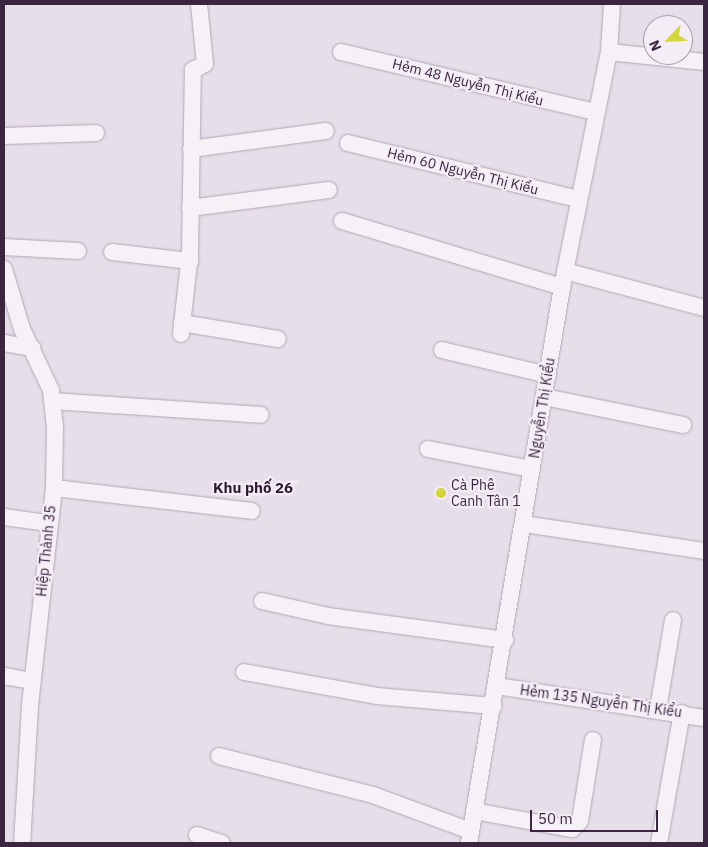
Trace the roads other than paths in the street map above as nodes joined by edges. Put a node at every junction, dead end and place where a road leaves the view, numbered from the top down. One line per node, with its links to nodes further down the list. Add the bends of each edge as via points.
1 (199, 4): 11 (street, via 205,64 193,70)
2 (612, 4): 4 (street, Nguyễn Thị Kiểu)
3 (341, 52): 6 (street, Hẻm 48 Nguyễn Thị Kiểu)
4 (609, 52): 5 (street); 6 (street, Nguyễn Thị Kiểu)
5 (704, 62)
6 (594, 112): 13 (street, Nguyễn Thị Kiểu)
7 (326, 132): 11 (street)
8 (96, 133): 9 (street)
9 (4, 136)
10 (348, 144): 13 (street, Hẻm 60 Nguyễn Thị Kiểu)
11 (191, 149): 14 (street)
12 (329, 190): 14 (street)
13 (578, 199): 21 (street, Nguyễn Thị Kiểu)
14 (190, 208): 19 (street)
15 (342, 221): 21 (street)
16 (4, 247): 17 (street)
17 (78, 250)
18 (112, 252): 19 (street)
19 (190, 261): 23 (street, via 181,329)
20 (4, 269): 25 (street, Hiệp Thành 35)
21 (563, 279): 22 (street); 27 (street, Nguyễn Thị Kiểu)
22 (704, 308)
23 (278, 339)
24 (4, 343): 25 (street)
25 (33, 348): 29 (street, Hiệp Thành 35)
26 (442, 350): 27 (street)
27 (548, 375): 28 (street, Nguyễn Thị Kiểu)
28 (544, 397): 31 (street); 33 (street, Nguyễn Thị Kiểu)
29 (52, 400): 30 (street); 34 (street, Hiệp Thành 35)
30 (261, 415)
31 (683, 425)
32 (428, 449): 33 (street)
33 (532, 469): 38 (street, Nguyễn Thị Kiểu)
34 (54, 488): 35 (street); 37 (street, Hiệp Thành 35)
35 (252, 511)
36 (4, 517): 37 (street)
37 (48, 523): 45 (street, Hiệp Thành 35)
38 (524, 524): 39 (street); 42 (street, Nguyễn Thị Kiểu)
39 (704, 551)
40 (262, 601): 42 (street, via 328,616)
41 (673, 620): 48 (street)
42 (505, 640): 46 (street, Nguyễn Thị Kiểu)
43 (244, 672): 47 (street, via 377,696)
44 (4, 676): 45 (street)
45 (33, 681): 56 (street, Hiệp Thành 35)
46 (497, 686): 47 (street, Nguyễn Thị Kiểu); 48 (street, Hẻm 135 Nguyễn Thị Kiểu)
47 (494, 706): 53 (street, Nguyễn Thị Kiểu)
48 (658, 709): 49 (street, Hẻm 135 Nguyễn Thị Kiểu)
49 (682, 713): 50 (street, Hẻm 135 Nguyễn Thị Kiểu); 58 (street)
50 (704, 718)
51 (593, 740): 53 (street, via 580,821 572,829)
52 (219, 756): 55 (street, via 373,796)
53 (474, 811): 55 (street, Nguyễn Thị Kiểu)
54 (197, 835): 57 (street)
55 (470, 837)
56 (22, 843)
57 (222, 843)
58 (659, 843)

